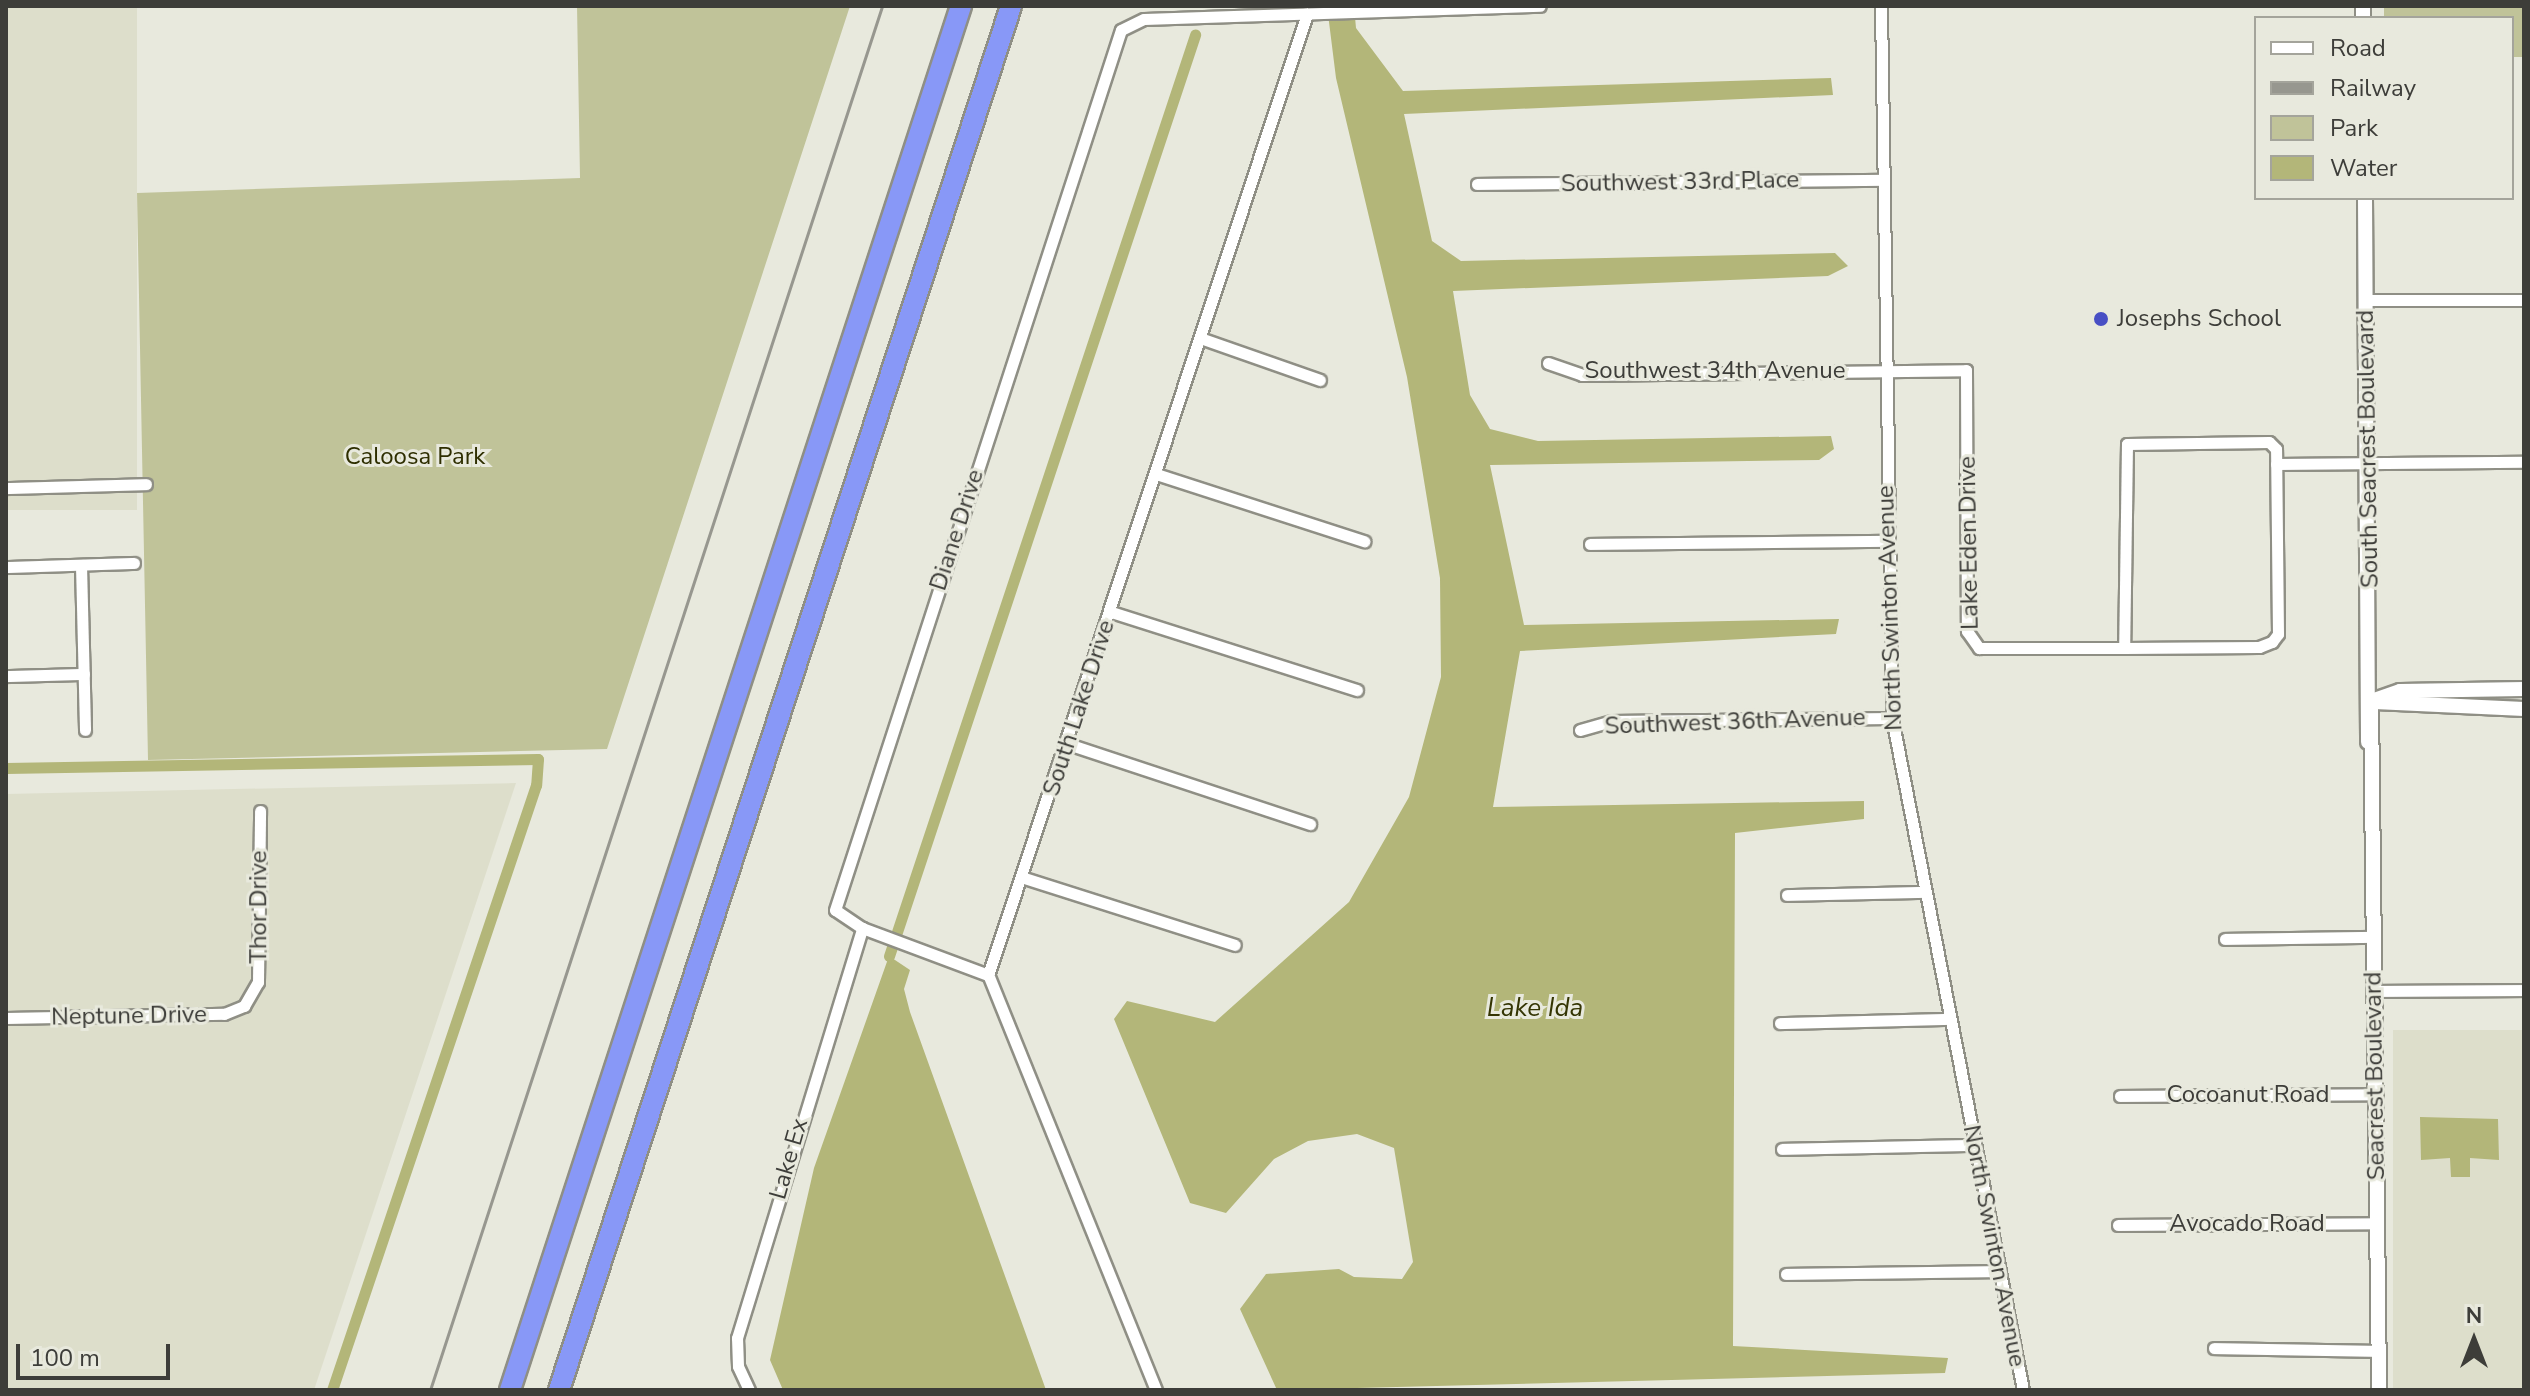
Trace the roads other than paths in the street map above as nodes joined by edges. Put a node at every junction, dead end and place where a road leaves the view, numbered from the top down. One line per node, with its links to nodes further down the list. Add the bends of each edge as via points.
1 (961, 6): 65 (highway)
2 (1011, 6): 66 (highway)
3 (1540, 6): 5 (street)
4 (1881, 6): 6 (street, North Swinton Avenue)
5 (1307, 14): 11 (street, South Lake Drive); 44 (street, Diane Drive, via 1129,20 1121,30 835,910)
6 (1882, 180): 7 (street, Southwest 33rd Place); 13 (street, North Swinton Avenue)
7 (1477, 184)
8 (2365, 200): 9 (street, South Seacrest Boulevard)
9 (2366, 300): 10 (street); 15 (street, South Seacrest Boulevard)
10 (2524, 300)
11 (1200, 338): 14 (street); 18 (street, South Lake Drive)
12 (1548, 363): 13 (street, Southwest 34th Avenue, via 1582,375)
13 (1884, 369): 22 (street, North Swinton Avenue); 28 (street, Lake Eden Drive, via 1966,370 1971,641 1979,648)
14 (1320, 380)
15 (2368, 462): 16 (street); 17 (street); 33 (street, South Seacrest Boulevard)
16 (2524, 462)
17 (2276, 464): 28 (street, Lake Eden Drive, via 2278,634 2259,647); 28 (street, via 2276,449 2261,439 2127,444)
18 (1156, 474): 21 (street); 27 (street, South Lake Drive)
19 (146, 484): 20 (street)
20 (6, 488)
21 (1364, 541)
22 (1886, 541): 23 (street); 35 (street, North Swinton Avenue)
23 (1590, 544)
24 (134, 563): 25 (street)
25 (81, 565): 26 (street); 29 (street)
26 (6, 567)
27 (1111, 612): 32 (street); 38 (street, South Lake Drive)
28 (2124, 648)
29 (84, 674): 30 (street); 36 (street)
30 (6, 676)
31 (2524, 689): 33 (street, via 2400,691)
32 (1357, 690)
33 (2371, 701): 34 (street); 45 (street, Seacrest Boulevard, via 2366,722 2374,761)
34 (2524, 709)
35 (1892, 718): 37 (street, Southwest 36th Avenue, via 1611,721); 42 (street, North Swinton Avenue)
36 (85, 730)
37 (1580, 730)
38 (1068, 744): 40 (street); 41 (street, South Lake Drive)
39 (260, 811): 51 (street, Thor Drive, via 258,982)
40 (1310, 824)
41 (1024, 878): 47 (street); 48 (street, South Lake Drive)
42 (1923, 892): 43 (street); 53 (street, North Swinton Avenue)
43 (1787, 895)
44 (862, 928): 48 (street, Diane Drive); 67 (street, Lake Ex, via 737,1338 738,1366)
45 (2373, 937): 46 (street); 50 (street, Seacrest Boulevard)
46 (2225, 939)
47 (1235, 945)
48 (988, 975): 68 (street)
49 (2524, 990): 50 (street)
50 (2374, 991): 55 (street, Seacrest Boulevard)
51 (249, 1001): 52 (street, Neptune Drive, via 224,1014)
52 (6, 1018)
53 (1948, 1019): 54 (street); 57 (street, North Swinton Avenue)
54 (1780, 1023)
55 (2375, 1094): 56 (street, Cocoanut Road); 59 (street, Seacrest Boulevard)
56 (2120, 1096)
57 (1974, 1145): 58 (street); 61 (street, North Swinton Avenue)
58 (1782, 1149)
59 (2377, 1223): 60 (street, Avocado Road); 64 (street, Seacrest Boulevard)
60 (2118, 1225)
61 (1999, 1271): 62 (street); 69 (street, North Swinton Avenue)
62 (1786, 1274)
63 (2214, 1348): 64 (street)
64 (2378, 1351): 70 (street, Seacrest Boulevard)
65 (510, 1390)
66 (559, 1390)
67 (749, 1390)
68 (1156, 1390)
69 (2023, 1390)
70 (2379, 1390)

